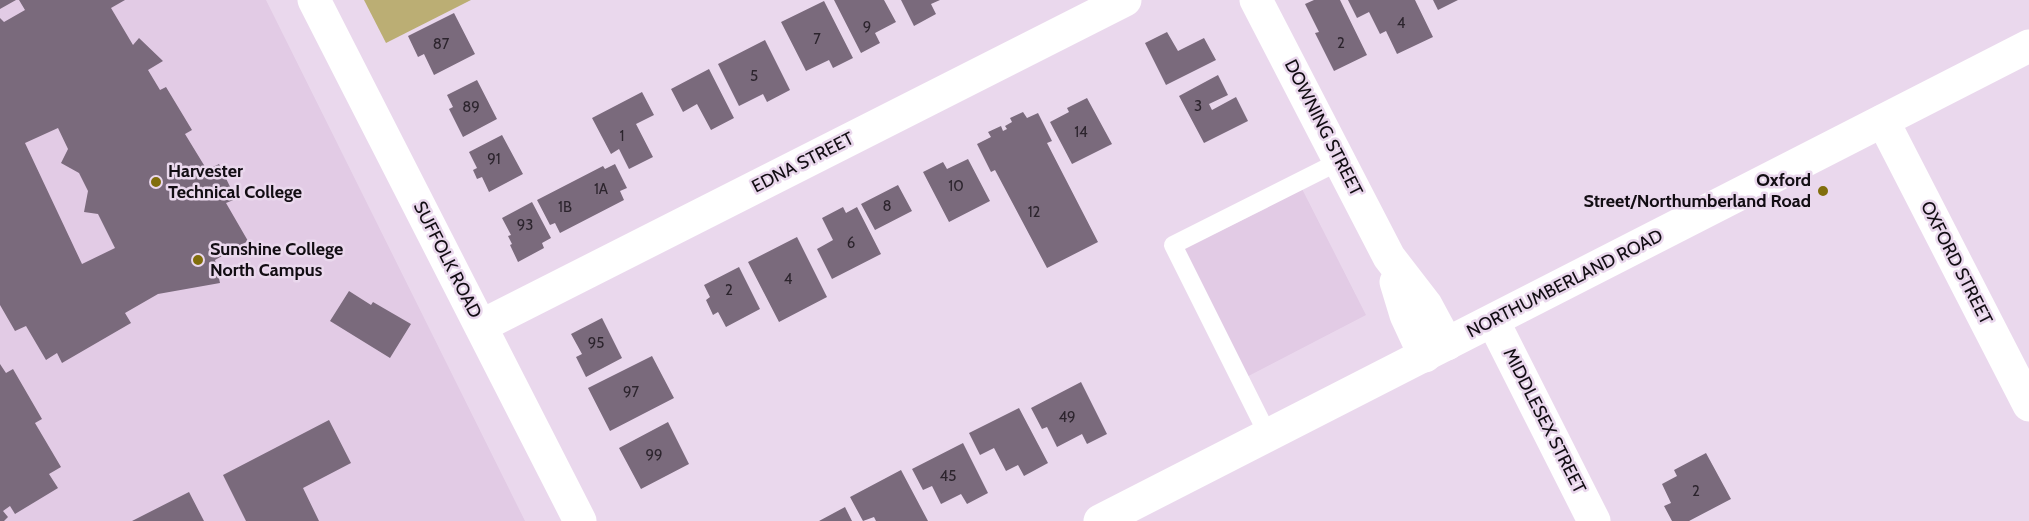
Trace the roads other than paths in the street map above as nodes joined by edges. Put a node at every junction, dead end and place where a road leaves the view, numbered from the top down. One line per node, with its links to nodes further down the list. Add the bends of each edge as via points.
1 (314, 0): 8 (street, SUFFOLK ROAD)
2 (1125, 0): 8 (street, EDNA STREET)
3 (1256, 0): 6 (street, DOWNING STREET)
4 (2029, 46): 5 (street, NORTHUMBERLAND ROAD)
5 (1883, 121): 7 (street, NORTHUMBERLAND ROAD); 10 (street, OXFORD STREET)
6 (1340, 161): 9 (street, DOWNING STREET, via 1389,257 1426,305); 11 (lane, via 1173,245)
7 (1493, 321): 9 (street, NORTHUMBERLAND ROAD); 14 (street, MIDDLESEX STREET)
8 (480, 326): 12 (street, SUFFOLK ROAD)
9 (1436, 350): 11 (street, NORTHUMBERLAND ROAD)
10 (2029, 405)
11 (1268, 435): 13 (street, NORTHUMBERLAND ROAD)
12 (580, 521)
13 (1100, 521)
14 (1594, 521)

